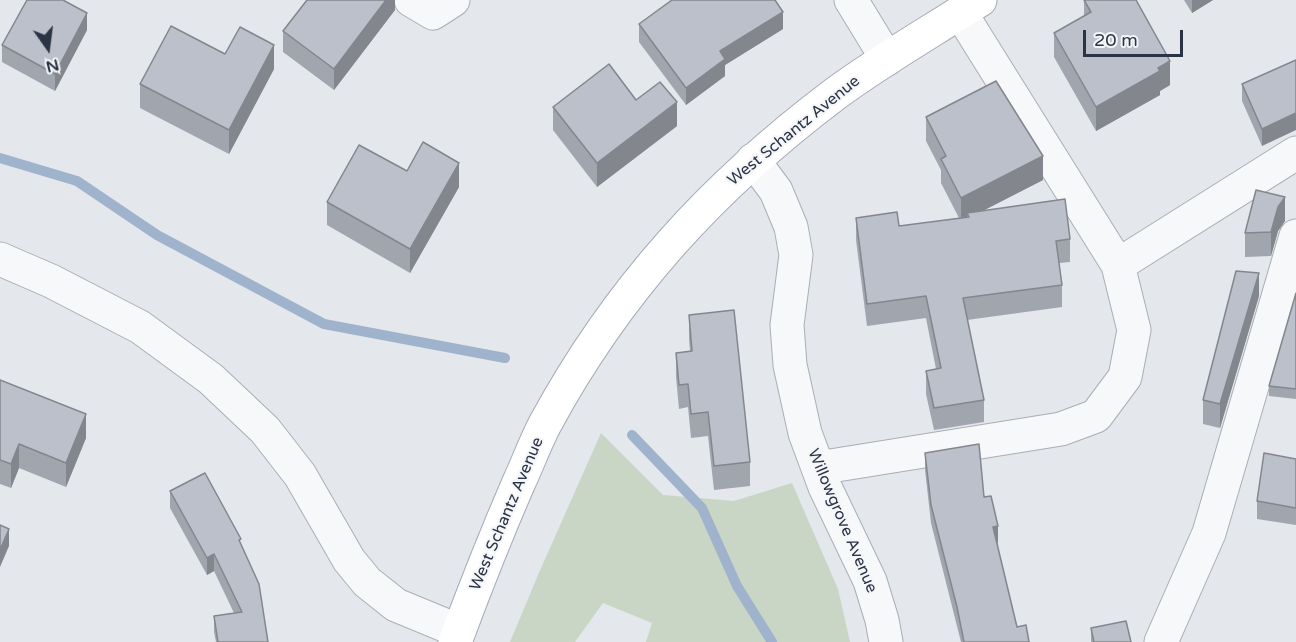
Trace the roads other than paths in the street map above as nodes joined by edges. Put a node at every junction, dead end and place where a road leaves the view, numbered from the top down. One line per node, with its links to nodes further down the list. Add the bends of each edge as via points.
1 (411, 0): 2 (street, via 433,13)
2 (453, 0)
3 (851, 0): 5 (street)
4 (970, 6): 5 (main road, West Schantz Avenue); 10 (street)
5 (887, 59): 7 (main road, West Schantz Avenue, via 836,93)
6 (1296, 153): 10 (street)
7 (753, 160): 11 (street, Willowgrove Avenue, via 776,191 791,227 796,255 787,325 790,365 805,433); 12 (main road, West Schantz Avenue, via 702,208 633,287 580,362 544,427)
8 (1296, 236): 14 (street, via 1209,533)
9 (0, 259): 12 (street, via 140,327 211,379 265,430 300,475 349,560 367,582 396,606)
10 (1118, 265): 11 (street, via 1134,330 1125,377 1096,416 1061,429)
11 (818, 468): 13 (street, Willowgrove Avenue, via 870,581)
12 (457, 636)
13 (886, 642)
14 (1161, 642)

